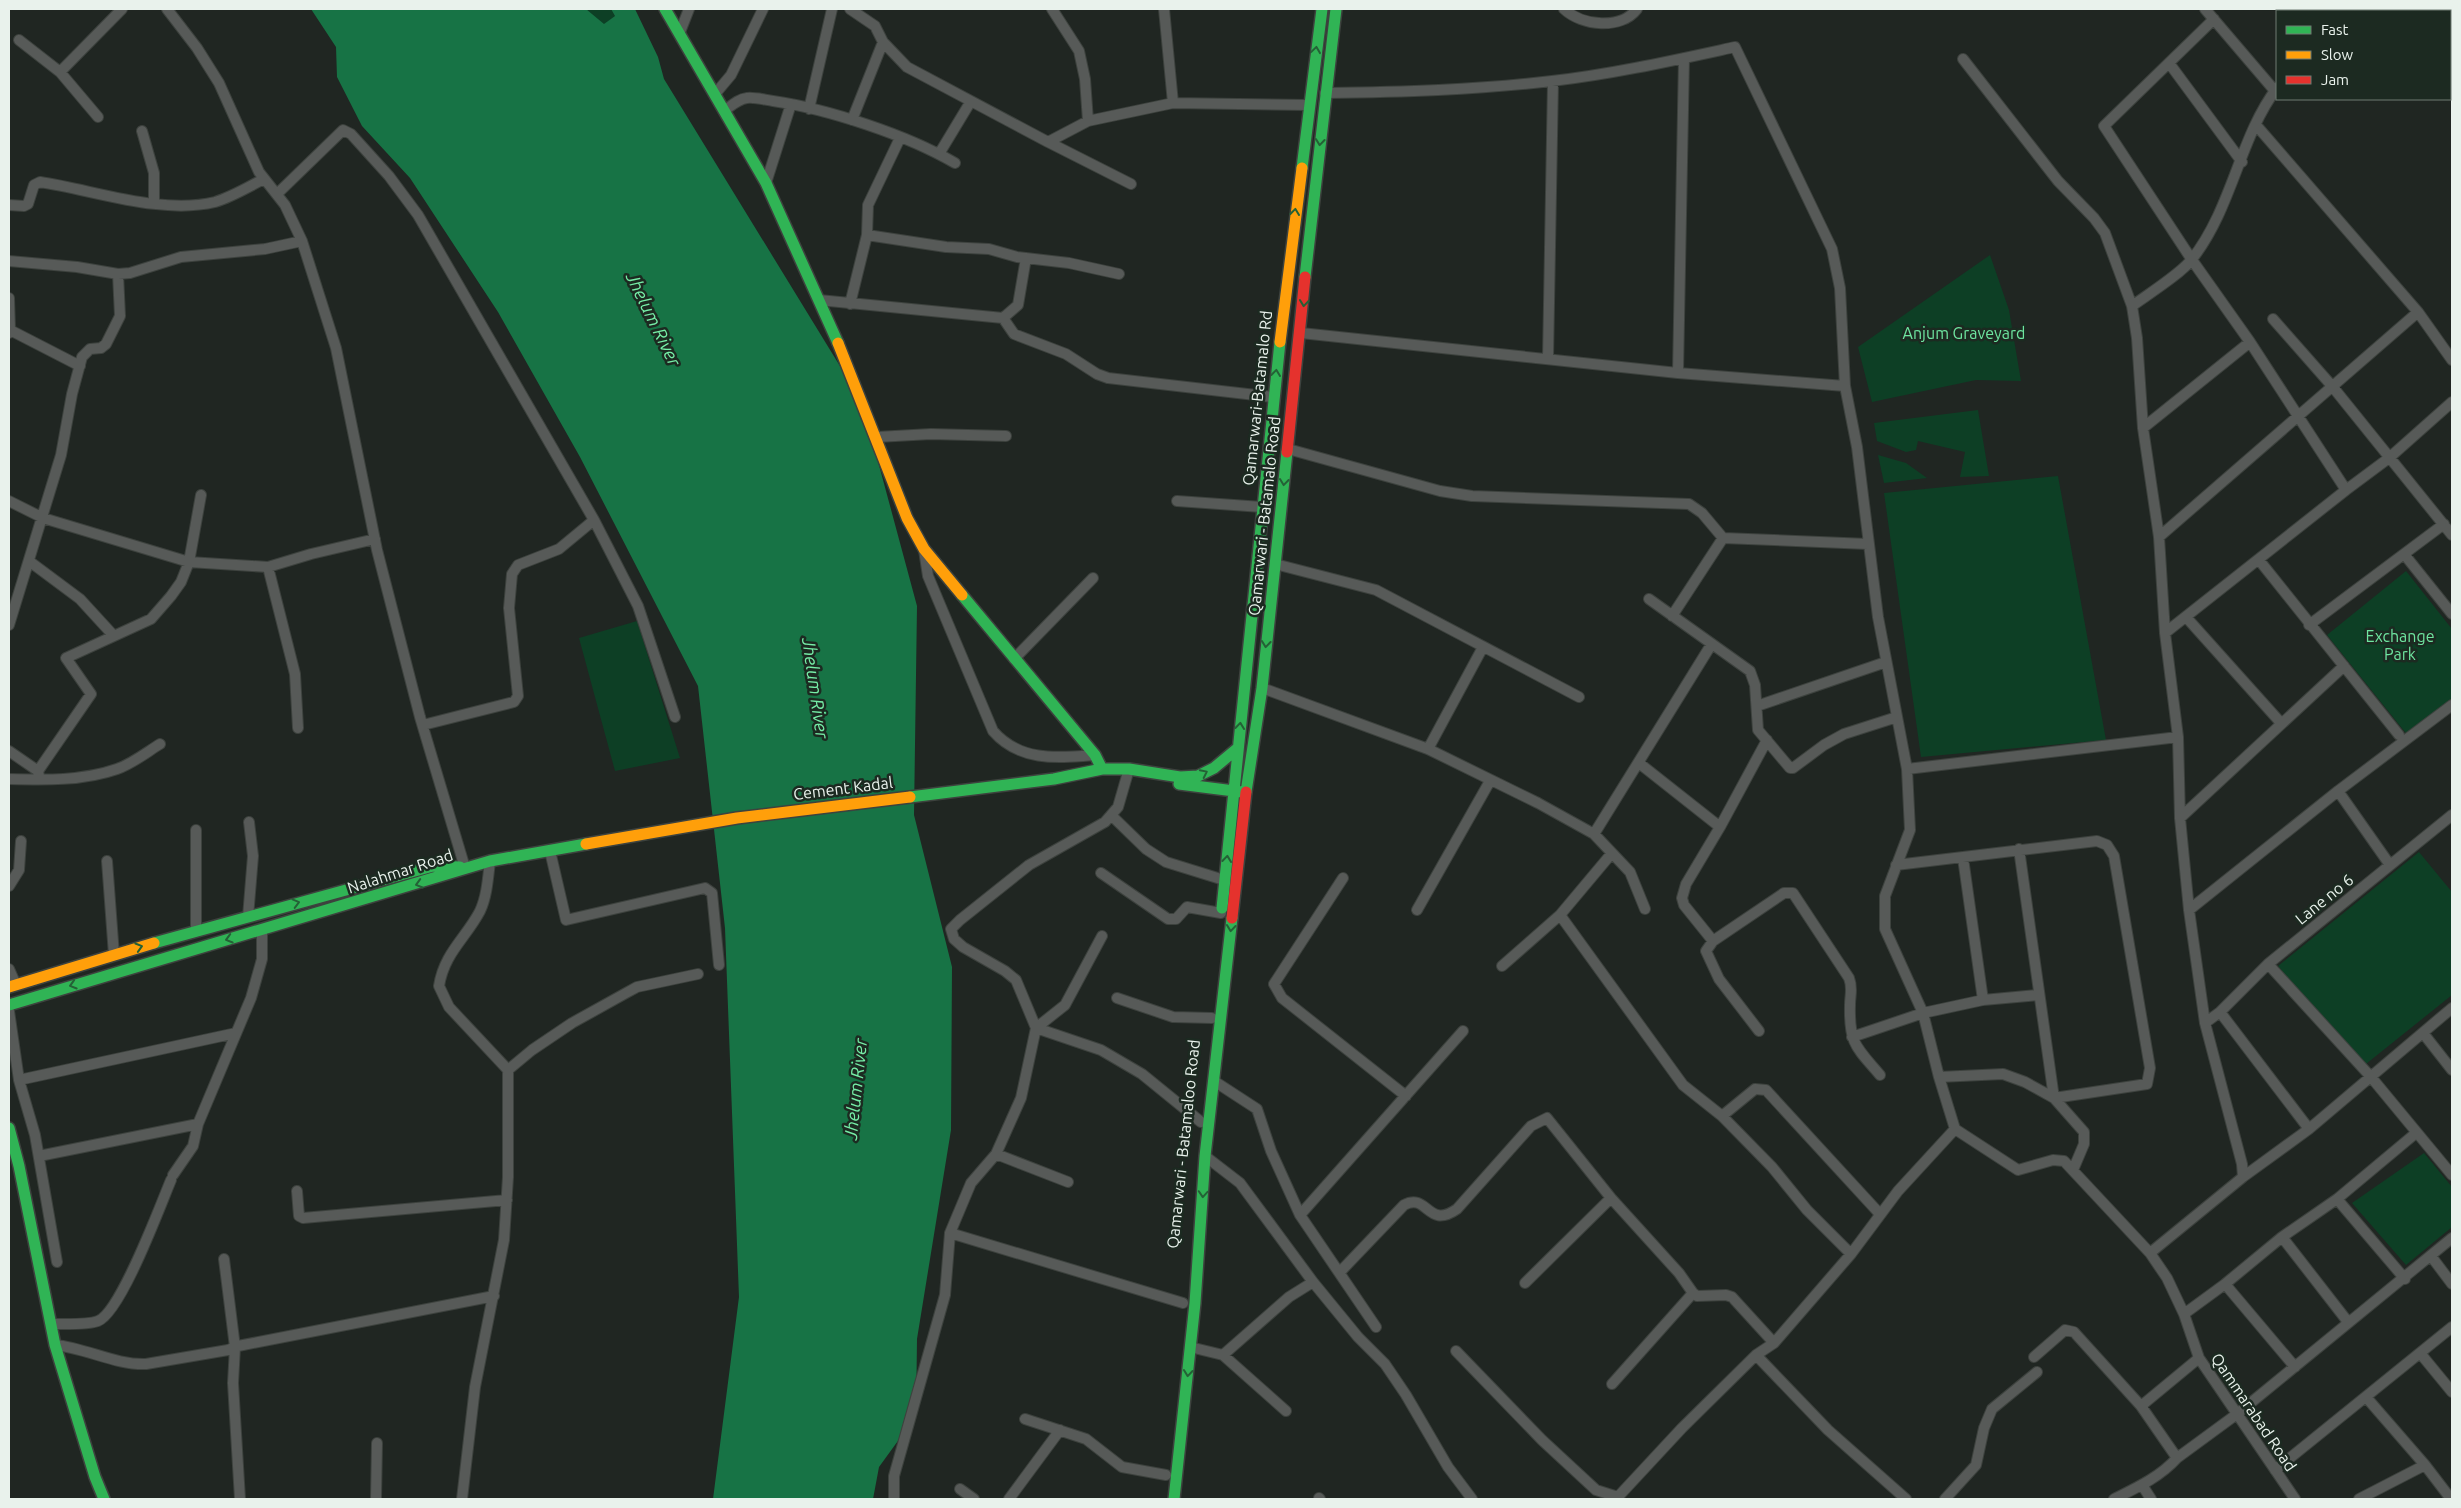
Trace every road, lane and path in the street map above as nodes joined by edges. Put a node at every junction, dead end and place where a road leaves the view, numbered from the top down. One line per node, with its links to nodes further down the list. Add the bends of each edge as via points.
1 (122, 9): 22 (street)
2 (167, 9): 43 (street, via 219,83)
3 (665, 9): 16 (main road)
4 (689, 9): 16 (street)
5 (763, 9): 26 (street, via 731,75)
6 (832, 9): 31 (street)
7 (850, 9): 18 (street, via 876,26)
8 (1052, 9): 35 (street, via 1079,51)
9 (1164, 9): 28 (street)
10 (1322, 9): 30 (main road, Qamarwari-Batamalo Rd, one-way to 10)
11 (1336, 9): 25 (main road)
12 (1564, 9): 13 (street, via 1583,21 1610,22 1633,14)
13 (1637, 9)
14 (2205, 9): 15 (street)
15 (2214, 19): 21 (street); 24 (street)
16 (680, 32): 26 (main road)
17 (19, 40): 22 (street)
18 (883, 42): 27 (street, via 907,66); 34 (street)
19 (1684, 58): 23 (street); 69 (street); 70 (street, via 1734,47 1832,249 1840,288)
20 (1963, 60): 59 (street, via 2058,181 2105,233)
21 (2170, 63): 41 (street); 52 (street, via 2104,126)
22 (60, 72): 33 (street)
23 (1553, 81): 25 (street, via 1444,90); 66 (street)
24 (2276, 89): 36 (street)
25 (1325, 93): 64 (main road, Qamarwari - Batamalo Road, one-way to 64)
26 (715, 94): 32 (main road)
27 (971, 101): 39 (street); 40 (street)
28 (1173, 103): 30 (street); 35 (street)
29 (791, 104): 31 (street); 32 (street, via 748,98); 44 (street)
30 (1308, 105): 72 (main road, Qamarwari-Batamalo Rd, one-way to 30)
31 (808, 108): 34 (street)
32 (724, 111): 44 (main road)
33 (98, 117)
34 (852, 120): 38 (street)
35 (1088, 121): 39 (street)
36 (2256, 125): 41 (street); 60 (street)
37 (142, 131): 47 (street, via 154,173)
38 (900, 138): 40 (street); 49 (street, via 870,200)
39 (1048, 142): 45 (street)
40 (939, 154): 42 (street)
41 (2242, 162): 52 (street, via 2229,195)
42 (954, 163)
43 (264, 179): 46 (street); 47 (street, via 217,201 181,206)
44 (766, 183): 57 (main road)
45 (1131, 184)
46 (277, 194): 50 (street); 86 (street, via 343,130 351,134 389,176 418,215)
47 (154, 203): 48 (street, via 40,182 34,185 28,204)
48 (9, 205)
49 (868, 235): 51 (street, via 946,247 989,248); 58 (street)
50 (302, 241): 54 (street, via 265,249 181,257 142,271); 91 (street, via 336,348)
51 (1026, 258): 55 (street); 61 (street, via 1018,304)
52 (2192, 260): 59 (street); 65 (street)
53 (9, 261): 54 (street, via 77,266)
54 (118, 274): 68 (street, via 121,308 116,328 103,347 86,353)
55 (1119, 274)
56 (9, 298): 63 (street)
57 (819, 300): 58 (street); 77 (main road)
58 (850, 304): 61 (street)
59 (2132, 306): 75 (street)
60 (2418, 312): 67 (street); 71 (street)
61 (1003, 318): 72 (street, via 1014,334 1066,354 1108,378)
62 (2273, 319): 71 (street)
63 (9, 332): 68 (street)
64 (1301, 333): 66 (street); 78 (main road, Qamarwari - Batamalo Road)
65 (2250, 342): 74 (street); 75 (street)
66 (1548, 359): 69 (street)
67 (2452, 360)
68 (80, 366): 85 (street, via 61,455)
69 (1678, 373): 70 (street)
70 (1845, 386): 92 (street, via 1857,447)
71 (2332, 386): 74 (street); 79 (street)
72 (1273, 397): 84 (main road, Qamarwari-Batamalo Rd)
73 (2452, 402): 79 (street)
74 (2298, 417): 80 (street); 89 (street)
75 (2143, 428): 89 (street)
76 (1006, 436): 77 (street, via 931,434)
77 (876, 437): 93 (main road, via 907,518)
78 (1288, 449): 90 (street, via 1440,491 1472,496 1689,504 1702,513); 98 (main road, Qamarwari - Batamalo Road, one-way to 98)
79 (2389, 458): 80 (street); 87 (street)
80 (2346, 490): 95 (street)
81 (201, 495): 97 (street)
82 (9, 501): 85 (street)
83 (1177, 501): 84 (street)
84 (1262, 507): 127 (main road, Qamarwari-Batamalo Rd, one-way to 84)
85 (43, 518): 96 (street); 97 (street)
86 (594, 520): 118 (street, via 638,606); 121 (street, via 560,549 518,565 512,574 508,608 518,696 514,702)
87 (2444, 524): 88 (street); 94 (street)
88 (2452, 535)
89 (2158, 537): 108 (street)
90 (1723, 538): 92 (street); 103 (street)
91 (375, 539): 99 (street); 121 (street)
92 (1868, 544): 112 (street)
93 (924, 549): 111 (main road); 130 (street, via 928,576 999,737 1016,750 1028,753 1060,758)
94 (2404, 554): 102 (street); 106 (street)
95 (2259, 560): 104 (street); 106 (street)
96 (29, 561): 105 (street); 107 (street, via 80,598)
97 (189, 562): 99 (street); 107 (street, via 181,582 155,615)
98 (1274, 564): 110 (street, via 1376,590); 114 (main road, Qamarwari - Batamalo Road, one-way to 114)
99 (268, 567): 122 (street, via 295,674)
100 (1092, 578): 111 (street)
101 (1649, 599): 103 (street)
102 (2452, 614)
103 (1672, 616): 109 (street)
104 (2186, 617): 108 (street); 120 (street)
105 (9, 625)
106 (2310, 625): 113 (street)
107 (113, 634): 134 (street, via 66,658 91,694)
108 (2165, 634): 124 (street)
109 (1711, 645): 117 (street, via 1750,672); 131 (street)
110 (1483, 647): 115 (street); 128 (street)
111 (1014, 659): 130 (main road)
112 (1886, 662): 117 (street); 119 (street)
113 (2344, 666): 120 (street); 123 (street)
114 (1262, 688): 128 (street); 141 (main road, Qamarwari - Batamalo Road)
115 (1579, 697)
116 (2452, 705): 139 (street)
117 (1757, 706): 125 (street, via 1758,730)
118 (675, 717)
119 (1897, 717): 125 (street, via 1844,734 1792,769); 133 (street)
120 (2281, 723): 143 (street)
121 (423, 725): 158 (street)
122 (298, 728)
123 (2399, 735)
124 (2178, 737): 133 (street); 143 (street)
125 (1767, 740): 146 (street)
126 (160, 744): 137 (street, via 118,769)
127 (1238, 748): 135 (main road, one-way to 127, via 1198,776 1214,768); 140 (main road, Qamarwari-Batamalo Rd)
128 (1428, 749): 138 (street)
129 (9, 751): 134 (street)
130 (1095, 754): 132 (main road)
131 (1639, 763): 146 (street); 148 (street)
132 (1102, 769): 135 (main road, Cement Kadal); 151 (main road, Cement Kadal, via 1054,778 737,818)
133 (1907, 769): 156 (street, via 1910,830)
134 (38, 771): 137 (street)
135 (1127, 772): 140 (main road); 142 (street, via 1118,807)
136 (9, 779): 137 (street)
137 (42, 781)
138 (1490, 781): 148 (street); 164 (street)
139 (2338, 791): 157 (street); 165 (street)
140 (1233, 792): 141 (main road); 161 (main road, Qamarwari - Batamaloo Road, one-way to 140)
141 (1246, 793): 202 (main road, Qamarwari - Batamaloo Road, one-way to 202)
142 (1111, 815): 161 (street, via 1146,849 1166,862); 190 (street, via 1105,822 1029,864 951,929 954,939 963,947 1016,980)
143 (2180, 818): 165 (street)
144 (2450, 820): 157 (street, Lane no 6)
145 (249, 822): 168 (street, via 253,856)
146 (1720, 827): 172 (street, via 1686,884 1682,898)
147 (196, 830): 170 (street)
148 (1594, 834): 152 (street)
149 (21, 841): 162 (street, via 19,870)
150 (2018, 849): 153 (street); 180 (street); 204 (street, via 2097,841 2111,850 2150,1068 2144,1087)
151 (550, 851): 155 (main road, Cement Kadal); 175 (street, via 566,920 705,888 712,893)
152 (1612, 853): 163 (street, via 1630,872); 167 (street)
153 (1963, 858): 156 (street); 182 (street)
154 (107, 861): 173 (street)
155 (490, 861): 158 (main road, Cement Kadal); 196 (street, via 483,903 450,953 439,986 449,1007)
156 (1896, 865): 187 (street, via 1885,896 1885,929)
157 (2390, 865): 174 (street, Lane no 6)
158 (465, 868): 168 (main road, Nalahmar Road, one-way to 158, via 433,866); 169 (main road, Nalahmar Road, one-way to 169)
159 (1101, 873): 166 (street, via 1168,918 1176,919 1187,907)
160 (1343, 878): 203 (street, via 1279,974 1274,984 1276,991)
161 (1224, 880): 166 (main road, Qamarwari - Batamaloo Road)
162 (9, 886)
163 (1645, 909)
164 (1417, 910)
165 (2189, 910): 189 (street)
166 (1221, 912): 188 (main road, Qamarwari - Batamaloo Road)
167 (1560, 915): 176 (street); 205 (street, via 1683,1085)
168 (248, 917): 170 (main road, Nalahmar Road)
169 (262, 930): 183 (main road, Nalahmar Road, one-way to 183); 194 (street, via 262,959)
170 (196, 931): 173 (main road, Nalahmar Road, one-way to 170)
171 (1102, 936): 190 (street, via 1065,1005)
172 (1713, 941): 192 (street, via 1706,951 1719,979); 195 (street, via 1784,893 1793,893 1806,908 1849,978)
173 (114, 955): 179 (main road, Nalahmar Road)
174 (2268, 964): 186 (street, Lane no 6); 200 (street)
175 (719, 965)
176 (1502, 966)
177 (9, 969): 179 (street)
178 (698, 974): 196 (street, via 626,993 572,1023)
179 (12, 986)
180 (2038, 995): 182 (street); 204 (street)
181 (1116, 998): 188 (street, via 1173,1017)
182 (1983, 1000): 187 (street)
183 (9, 1005)
184 (2452, 1008): 193 (street)
185 (9, 1011): 201 (street)
186 (2220, 1012): 189 (street, Lane no 6); 210 (street)
187 (1923, 1013): 195 (street); 199 (street)
188 (1212, 1018): 206 (main road, Qamarwari - Batamaloo Road)
189 (2204, 1023): 217 (street)
190 (1036, 1028): 206 (street, via 1101,1050 1142,1074); 212 (street, via 1021,1098)
191 (1463, 1031): 203 (street)
192 (1759, 1031)
193 (2422, 1033): 197 (street); 200 (street)
194 (236, 1034): 201 (street); 207 (street)
195 (1852, 1037): 198 (street, via 1854,1046)
196 (508, 1070): 222 (street)
197 (2452, 1070)
198 (1880, 1075)
199 (1939, 1077): 204 (street, via 1996,1073 2025,1082); 209 (street)
200 (2371, 1077): 210 (street); 211 (street)
201 (19, 1080): 213 (street)
202 (1214, 1081): 214 (main road, Qamarwari - Batamaloo Road); 224 (street, via 1257,1109 1270,1151)
203 (1406, 1096): 224 (street)
204 (2054, 1098): 215 (street, via 2084,1132 2084,1144)
205 (1722, 1116): 223 (street, via 1755,1089 1766,1090); 229 (street)
206 (1201, 1122): 241 (main road, Qamarwari - Batamaloo Road)
207 (198, 1124): 213 (street); 244 (street, via 193,1146 172,1178 126,1287 97,1322)
208 (9, 1128): 244 (main road)
209 (1956, 1129): 215 (street, via 2018,1170 2058,1160); 223 (street)
210 (2309, 1129): 217 (street)
211 (2416, 1133): 216 (street); 221 (street)
212 (996, 1154): 218 (street); 225 (street, via 971,1183)
213 (39, 1156): 232 (street)
214 (1205, 1156): 235 (street, via 1240,1183); 250 (main road, Qamarwari - Batamaloo Road, one-way to 250)
215 (2073, 1170): 228 (street, Qammarabad Road)
216 (2452, 1175)
217 (2244, 1177): 228 (street)
218 (1068, 1182)
219 (297, 1192): 222 (street, via 299,1216 303,1218)
220 (1611, 1198): 233 (street, via 1551,1121 1545,1118 1531,1126 1457,1209 1447,1216 1434,1216 1417,1202 1410,1201); 236 (street); 239 (street)
221 (2337, 1199): 226 (street); 234 (street)
222 (507, 1200): 240 (street)
223 (1879, 1213): 229 (street)
224 (1300, 1216): 233 (street)
225 (950, 1233): 241 (street); 279 (street, via 945,1294 894,1476)
226 (2282, 1237): 237 (street); 243 (street)
227 (2452, 1238): 230 (street)
228 (2150, 1253): 242 (street, Qammarabad Road, via 2167,1278)
229 (1851, 1254): 247 (street)
230 (2431, 1256): 234 (street); 238 (street)
231 (224, 1259): 249 (street)
232 (57, 1262)
233 (1340, 1272): 245 (street)
234 (2404, 1279): 243 (street)
235 (1313, 1282): 253 (street, via 1289,1297); 284 (street, via 1385,1364 1448,1467)
236 (1525, 1283)
237 (2225, 1284): 242 (street); 257 (street)
238 (2452, 1284)
239 (1693, 1293): 247 (street, via 1697,1296 1732,1297); 259 (street)
240 (494, 1296): 249 (street); 278 (street, via 475,1387)
241 (1183, 1303): 271 (main road, Qamarwari - Batamaloo Road)
242 (2184, 1314): 256 (street, Qammarabad Road)
243 (2348, 1322): 257 (street)
244 (52, 1324): 248 (main road)
245 (1376, 1326)
246 (2452, 1327): 252 (street)
247 (1774, 1343): 254 (street)
248 (56, 1345): 249 (street, via 134,1364); 275 (main road)
249 (235, 1347): 276 (street)
250 (1190, 1347): 253 (street); 283 (main road, Qamarwari - Batamaloo Road, one-way to 283)
251 (1456, 1351): 274 (street, via 1542,1440 1596,1490)
252 (2420, 1353): 260 (street); 261 (street)
253 (1223, 1355): 263 (street)
254 (1756, 1355): 274 (street); 285 (street, via 1828,1430)
255 (2034, 1357): 262 (street, via 2065,1330 2070,1330)
256 (2199, 1358): 262 (street); 264 (street, Qammarabad Road)
257 (2295, 1367): 264 (street)
258 (2037, 1372): 286 (street, via 1992,1409 1976,1465)
259 (1612, 1384)
260 (2452, 1392)
261 (2366, 1397): 269 (street); 270 (street)
262 (2141, 1406): 268 (street)
263 (1286, 1411)
264 (2237, 1414): 268 (street); 270 (street, Qammarabad Road)
265 (1025, 1419): 266 (street)
266 (1060, 1430): 271 (street, via 1090,1441 1122,1467); 281 (street)
267 (377, 1443): 277 (street)
268 (2177, 1458): 272 (street)
269 (2425, 1464): 290 (street); 291 (street)
270 (2276, 1470): 289 (street, Qammarabad Road)
271 (1166, 1475): 282 (main road, Qamarwari - Batamaloo Road)
272 (2142, 1485): 287 (street); 288 (street)
273 (960, 1489): 280 (street)
274 (1617, 1498)
275 (104, 1499)
276 (240, 1499)
277 (376, 1499)
278 (462, 1499)
279 (894, 1499)
280 (974, 1499)
281 (1010, 1499)
282 (1164, 1499)
283 (1174, 1499)
284 (1472, 1499)
285 (1906, 1499)
286 (1945, 1499)
287 (2114, 1499)
288 (2151, 1499)
289 (2295, 1499)
290 (2359, 1499)
291 (2451, 1499)

